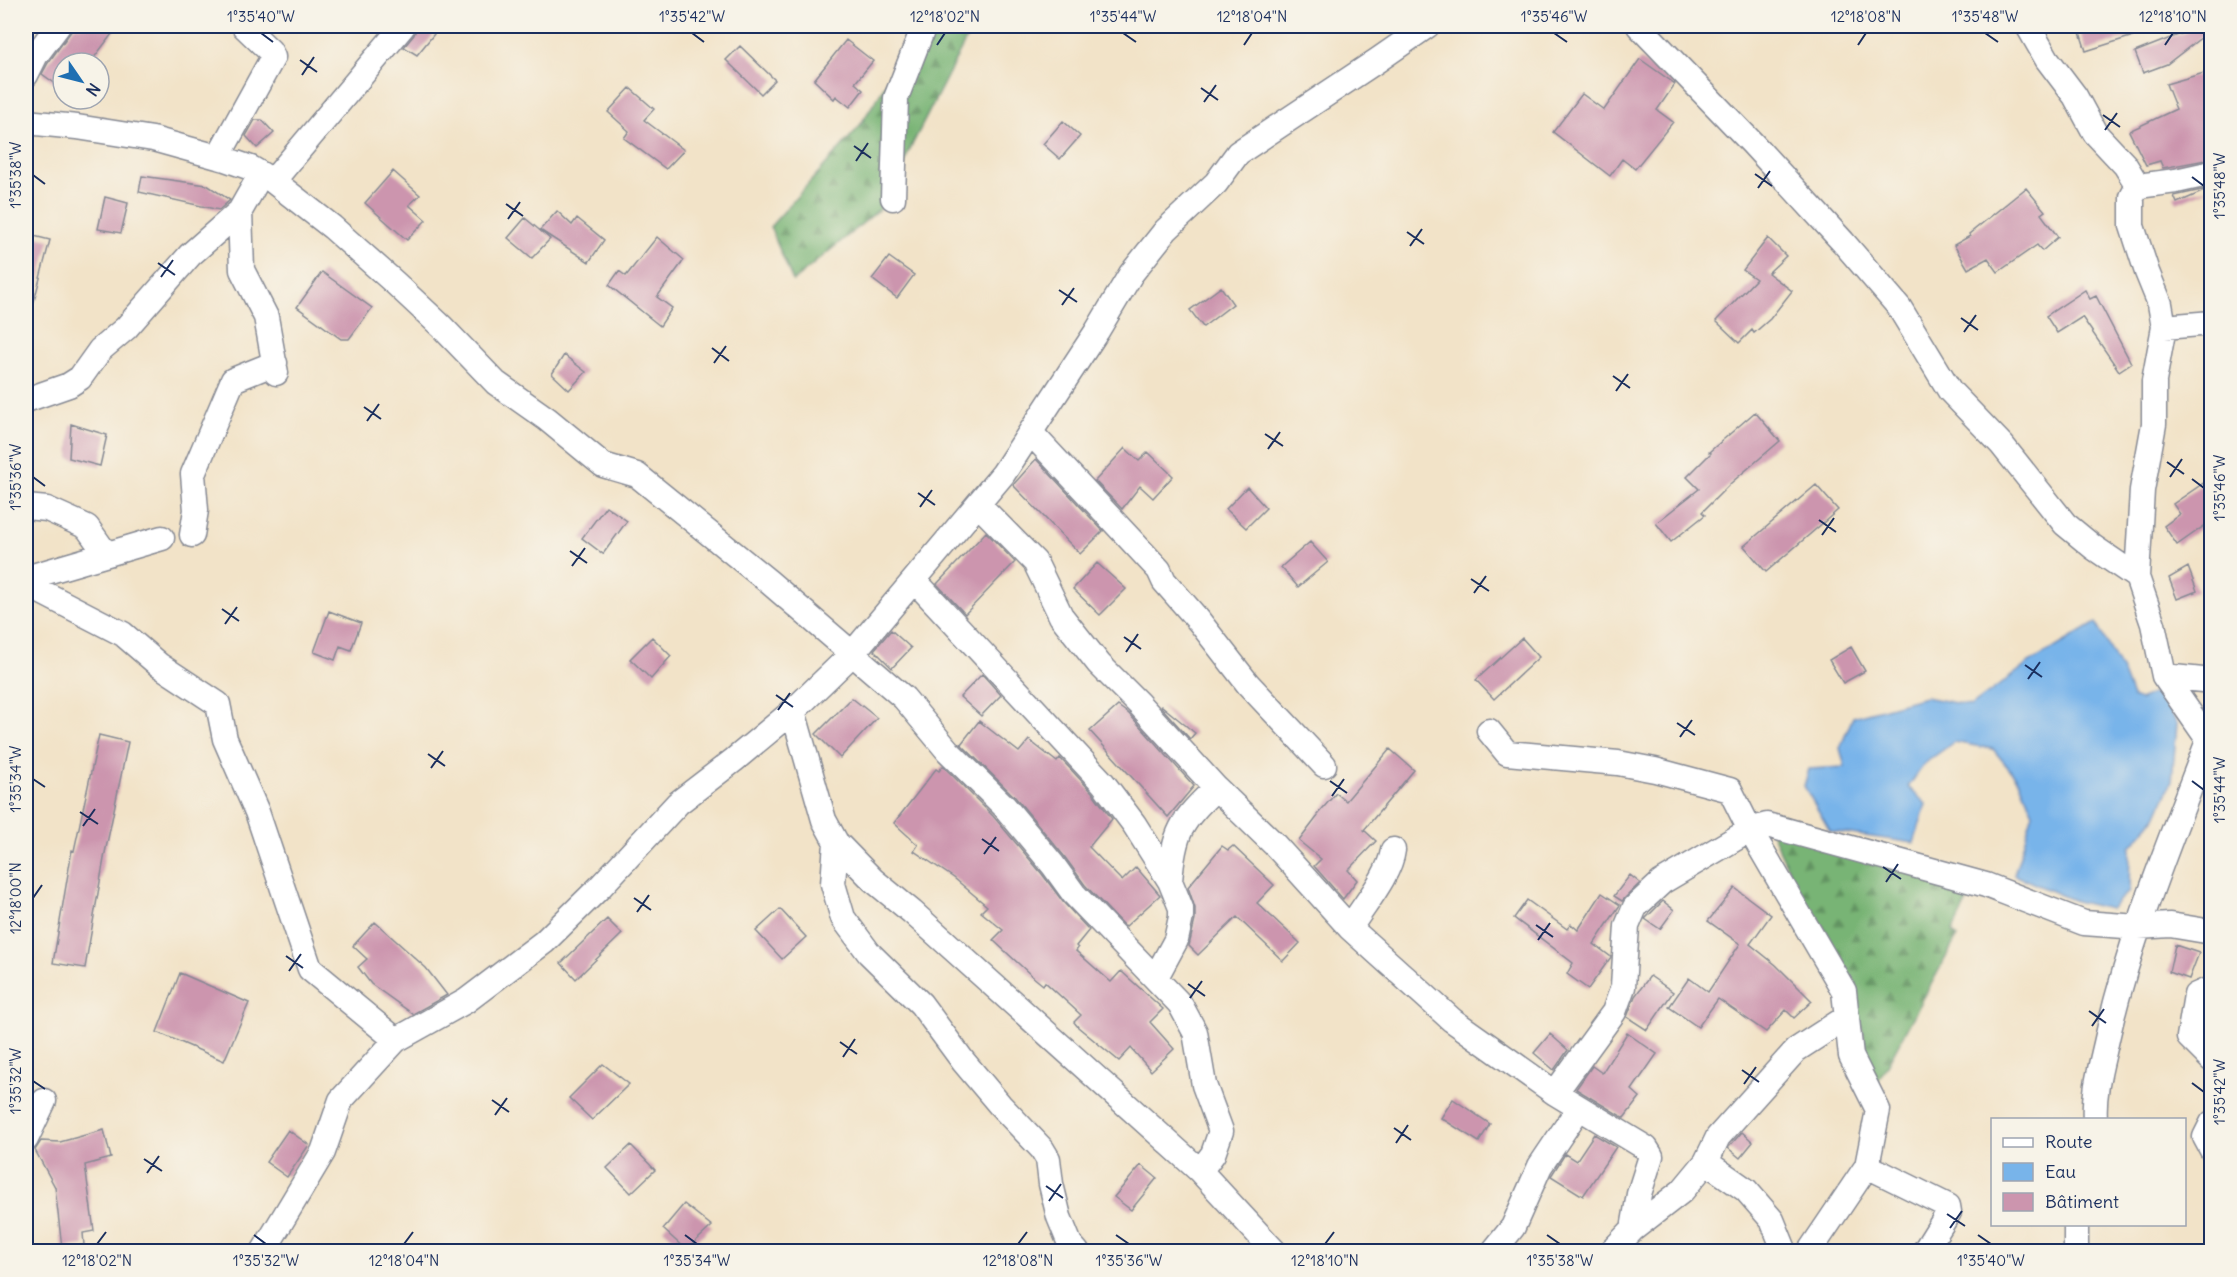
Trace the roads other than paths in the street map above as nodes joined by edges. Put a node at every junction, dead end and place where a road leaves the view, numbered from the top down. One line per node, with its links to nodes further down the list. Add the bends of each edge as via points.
1 (58, 26): 8 (street)
2 (244, 26): 10 (street, via 273,57)
3 (403, 26): 12 (street)
4 (924, 26): 14 (street, via 896,98)
5 (1427, 26): 19 (street, via 1238,153 1216,183 1166,230 1131,274)
6 (1639, 26): 25 (street, via 1752,143 1899,307 1950,391 2002,445 2065,524)
7 (2028, 26): 13 (street, via 2095,133 2125,165)
8 (26, 72)
9 (26, 123): 10 (street, via 153,139)
10 (218, 157): 12 (street)
11 (2211, 173): 13 (street)
12 (267, 177): 15 (street); 29 (street, via 395,283 496,383 603,465 636,475)
13 (2138, 186): 17 (street, via 2132,197 2132,226 2160,304)
14 (893, 198)
15 (240, 211): 18 (street, via 190,255 126,328 100,350 80,378); 22 (street, via 242,270 266,317 275,368 232,380 193,474 196,510)
16 (2211, 322): 17 (street)
17 (2164, 327): 25 (street, via 2154,381 2154,424 2142,490)
18 (26, 400)
19 (1031, 433): 20 (street); 35 (street, via 1159,570 1248,684)
20 (978, 504): 27 (street); 36 (street, via 1035,562 1061,616 1099,664)
21 (26, 507): 24 (street, via 47,509 87,527)
22 (192, 536)
23 (162, 538): 24 (street)
24 (106, 554): 26 (street)
25 (2137, 577): 30 (street)
26 (26, 578)
27 (915, 581): 29 (street); 40 (street, via 1102,783)
28 (26, 584): 47 (street, via 123,634 159,665 218,704 225,739 257,812 310,969)
29 (852, 654): 32 (street); 44 (street, via 904,698 948,751 1004,806 1074,894)
30 (2164, 675): 31 (street); 34 (street)
31 (2211, 681)
32 (793, 711): 38 (street, via 824,820); 47 (street, via 678,803 544,942 466,1001)
33 (1489, 731): 37 (street, via 1507,753 1618,763 1730,790)
34 (2210, 743): 41 (street)
35 (1324, 765)
36 (1216, 789): 40 (street, via 1178,831); 42 (street, via 1274,844)
37 (1750, 830): 41 (street, via 1767,825 1986,885 2084,923); 46 (street, via 1844,991); 49 (street, via 1662,882 1635,907 1627,926 1623,987 1614,1012)
38 (836, 842): 58 (street, via 873,880); 62 (street, via 833,884 843,918 869,953 921,1004 963,1061 1042,1149 1048,1159 1059,1217)
39 (1392, 850): 42 (street, via 1380,880)
40 (1170, 881): 44 (street, via 1181,917 1176,940)
41 (2138, 927): 43 (street, via 2170,925); 52 (street, via 2115,1003 2094,1100)
42 (1350, 928): 49 (street, via 1452,1020)
43 (2211, 932)
44 (1156, 977): 58 (street, via 1180,1004 1195,1032 1204,1085 1221,1131 1213,1154)
45 (2211, 988): 48 (street, via 2196,995 2189,1037)
46 (1847, 1017): 56 (street, via 1796,1050 1718,1137); 57 (street, via 1851,1056 1878,1110)
47 (396, 1040): 61 (street, via 341,1100 323,1152)
48 (2211, 1060)
49 (1555, 1093): 51 (street)
50 (44, 1101): 54 (street)
51 (1580, 1108): 60 (street, via 1646,1148 1651,1156); 64 (street, via 1540,1166 1513,1227)
52 (2095, 1118)
53 (2211, 1123): 55 (street, via 2205,1137)
54 (26, 1139)
55 (2211, 1150)
56 (1706, 1162): 60 (street, via 1682,1191); 66 (street, via 1746,1190 1766,1212)
57 (1867, 1166): 67 (street); 68 (street, via 1948,1206 1949,1212)
58 (1200, 1171): 63 (street)
59 (2076, 1226): 69 (street)
60 (1634, 1229): 65 (street)
61 (263, 1251)
62 (1077, 1251)
63 (1275, 1251)
64 (1493, 1251)
65 (1611, 1251)
66 (1785, 1251)
67 (1809, 1251)
68 (1924, 1251)
69 (2076, 1251)

